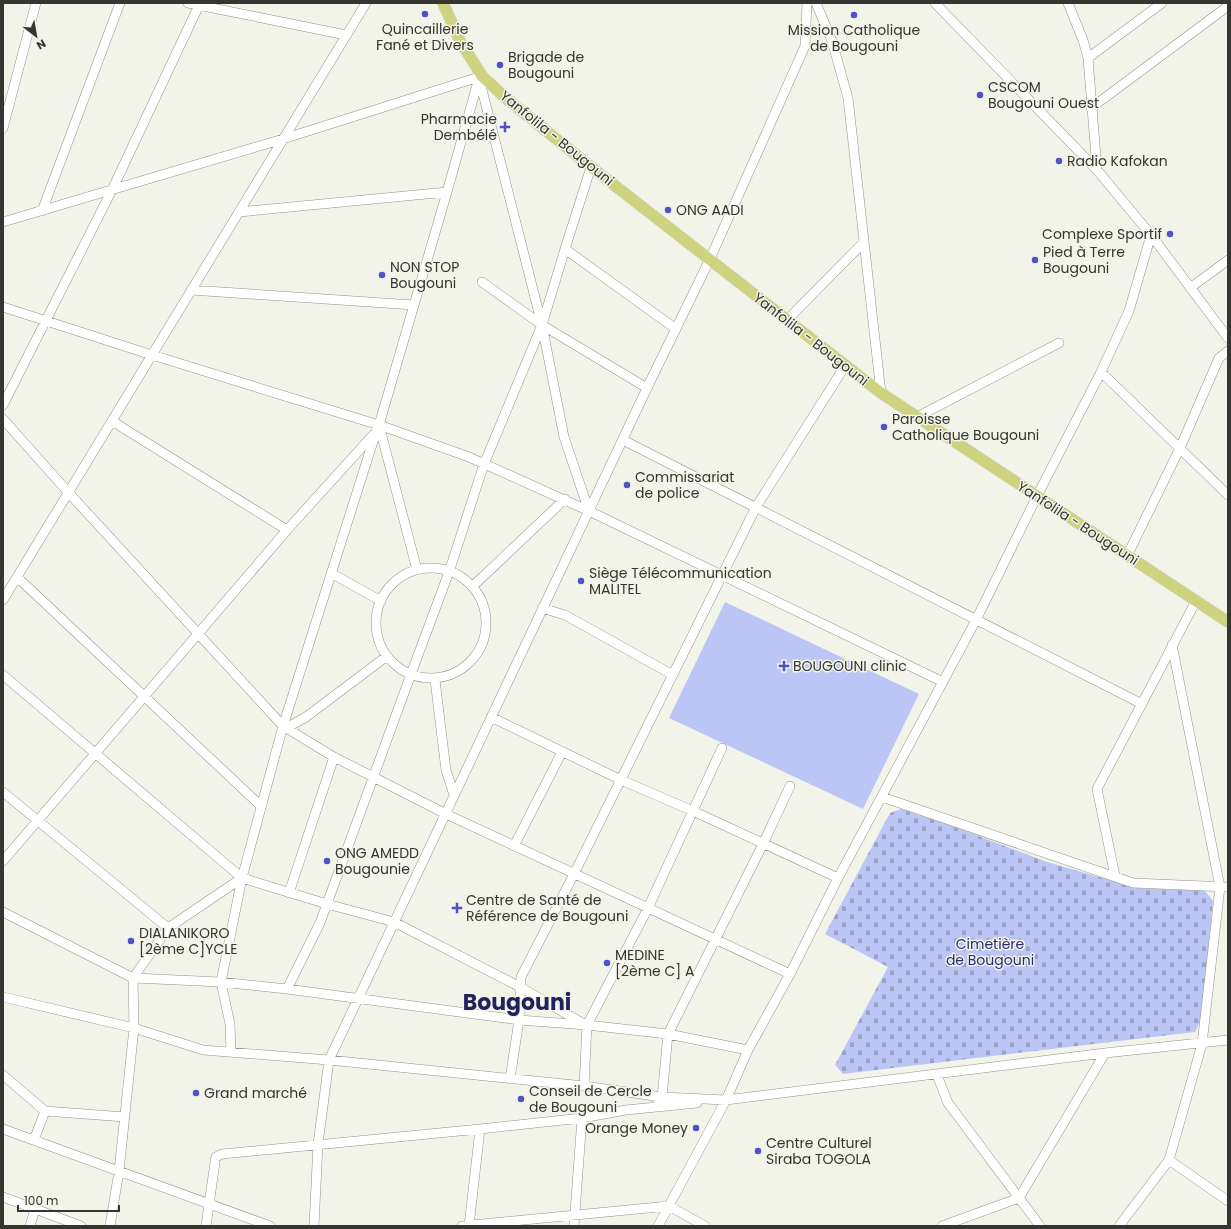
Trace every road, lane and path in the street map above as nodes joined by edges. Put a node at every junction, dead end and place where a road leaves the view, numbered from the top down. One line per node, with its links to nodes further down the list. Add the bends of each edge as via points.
1 (36, 3): 17 (street)
2 (120, 3): 23 (street)
3 (188, 3): 11 (street)
4 (366, 3): 13 (street)
5 (443, 3): 15 (main road, Yanfolila - Bougouni)
6 (807, 3): 29 (street, via 805,46)
7 (816, 3): 27 (street, via 832,41 848,98)
8 (935, 3): 20 (street)
9 (1068, 3): 14 (street)
10 (1162, 3): 14 (street)
11 (199, 4): 13 (street); 21 (street)
12 (1228, 6): 16 (street)
13 (346, 35): 18 (street)
14 (1088, 58): 16 (street)
15 (480, 77): 18 (street); 19 (main road, Yanfolila - Bougouni); 22 (street); 38 (street)
16 (1091, 108): 20 (street)
17 (3, 128)
18 (283, 140): 21 (street); 24 (street)
19 (591, 167): 28 (street); 29 (main road, Yanfolila - Bougouni)
20 (1097, 170): 26 (street)
21 (112, 190): 23 (street); 37 (street)
22 (447, 192): 24 (street); 34 (street)
23 (42, 210): 25 (street)
24 (239, 212): 33 (street)
25 (3, 222)
26 (1151, 235): 32 (street); 45 (street, via 1128,311)
27 (864, 242): 36 (street); 47 (street)
28 (564, 249): 38 (street); 39 (street)
29 (710, 259): 36 (main road, Yanfolila - Bougouni); 39 (street)
30 (1228, 260): 32 (street)
31 (482, 282): 38 (street)
32 (1190, 288): 40 (street)
33 (192, 290): 34 (street); 43 (street)
34 (414, 305): 52 (street)
35 (3, 307): 37 (street)
36 (787, 320): 44 (main road, Yanfolila - Bougouni)
37 (47, 321): 43 (street); 48 (street)
38 (542, 325): 46 (street); 55 (street); 61 (street, via 564,437)
39 (676, 329): 46 (street)
40 (1228, 338)
41 (1059, 343): 49 (street)
42 (1228, 352): 54 (street, via 1219,358)
43 (152, 355): 51 (street); 52 (street)
44 (845, 366): 47 (main road, Yanfolila - Bougouni); 60 (street)
45 (1101, 372): 54 (street); 58 (street)
46 (647, 388): 53 (street)
47 (881, 393): 49 (main road, Yanfolila - Bougouni)
48 (3, 405)
49 (917, 417): 58 (main road, Yanfolila - Bougouni)
50 (3, 419): 56 (street)
51 (112, 421): 56 (street); 62 (street)
52 (378, 428): 55 (street); 62 (street); 64 (street); 66 (street)
53 (623, 440): 60 (street); 61 (street)
54 (1180, 448): 57 (street); 63 (street)
55 (484, 464): 59 (street); 65 (street)
56 (68, 492): 68 (street); 76 (street)
57 (1228, 495)
58 (1037, 496): 63 (main road, Yanfolila - Bougouni); 74 (street)
59 (564, 500): 61 (street); 69 (street)
60 (756, 507): 67 (street); 74 (street)
61 (589, 510): 67 (street); 73 (street)
62 (286, 530): 76 (street)
63 (1127, 556): 72 (main road, Yanfolila - Bougouni)
64 (417, 570): 65 (street, via 436,568); 71 (street, via 404,575 389,587)
65 (449, 572): 69 (street, via 460,575); 79 (street)
66 (331, 573): 71 (street); 87 (street)
67 (723, 575): 81 (street); 83 (street)
68 (17, 577): 70 (street); 84 (street)
69 (473, 586): 82 (street, via 482,601 487,618 483,644 467,665)
70 (3, 600)
71 (381, 601): 78 (street, via 376,614 377,635)
72 (1196, 601): 75 (main road, Yanfolila - Bougouni); 77 (street)
73 (542, 608): 81 (street, via 565,616); 86 (street)
74 (976, 620): 83 (street); 85 (street)
75 (1228, 622)
76 (198, 634): 84 (street); 87 (street)
77 (1172, 646): 85 (street); 109 (street)
78 (387, 656): 79 (street, via 396,666); 87 (street, via 306,717)
79 (411, 674): 82 (street); 92 (street)
80 (3, 675): 90 (street)
81 (673, 675): 93 (street)
82 (435, 680): 96 (street, via 446,770)
83 (943, 682): 97 (street)
84 (144, 697): 90 (street); 98 (street)
85 (1142, 704): 106 (street, via 1097,789)
86 (491, 718): 89 (street); 96 (street)
87 (284, 727): 91 (street); 98 (street)
88 (722, 748): 99 (street)
89 (562, 752): 93 (street); 103 (street)
90 (96, 754): 101 (street); 107 (street)
91 (334, 757): 92 (street); 110 (street)
92 (374, 777): 100 (street); 111 (street)
93 (621, 780): 99 (street); 105 (street)
94 (790, 786): 102 (street)
95 (3, 792): 101 (street)
96 (454, 795): 100 (street)
97 (882, 797): 106 (street); 108 (street)
98 (261, 806): 107 (street)
99 (692, 811): 102 (street); 112 (street)
100 (446, 814): 103 (street); 114 (street)
101 (39, 820): 104 (street); 115 (street)
102 (764, 844): 108 (street); 116 (street)
103 (514, 846): 105 (street)
104 (3, 861)
105 (574, 874): 112 (street); 120 (street, via 521,978)
106 (1115, 876): 109 (street, via 1133,882)
107 (242, 878): 110 (street); 115 (street); 119 (street)
108 (838, 878): 117 (street)
109 (1224, 887): 129 (street)
110 (289, 893): 111 (street)
111 (327, 904): 114 (street); 121 (street)
112 (648, 908): 116 (street); 125 (street)
113 (3, 912): 118 (street)
114 (394, 922): 120 (street); 123 (street)
115 (168, 928): 118 (street)
116 (715, 939): 117 (street); 127 (street)
117 (790, 974): 130 (street)
118 (133, 978): 119 (street); 126 (street)
119 (221, 982): 121 (street); 131 (street, via 230,1024)
120 (520, 987): 124 (street); 125 (street)
121 (287, 989): 123 (street)
122 (3, 997): 126 (street)
123 (358, 998): 124 (street); 133 (street)
124 (519, 1020): 125 (street); 136 (street)
125 (587, 1025): 127 (street); 137 (street)
126 (134, 1028): 131 (street, via 203,1050); 142 (street)
127 (668, 1034): 130 (street); 138 (street)
128 (1228, 1040): 129 (street)
129 (1202, 1044): 132 (street); 148 (street)
130 (748, 1050): 139 (street)
131 (231, 1052): 133 (street)
132 (1105, 1054): 135 (street); 151 (street)
133 (329, 1060): 136 (street); 147 (street)
134 (3, 1075): 141 (street)
135 (937, 1075): 139 (street); 151 (street, via 948,1103)
136 (510, 1079): 137 (street)
137 (584, 1086): 138 (street)
138 (662, 1097): 139 (street); 140 (street)
139 (726, 1100): 140 (street); 154 (street)
140 (626, 1110): 143 (street)
141 (45, 1111): 142 (street); 146 (street)
142 (125, 1117): 149 (street)
143 (582, 1118): 145 (street); 156 (street)
144 (3, 1129): 146 (street)
145 (480, 1129): 147 (street); 163 (street)
146 (34, 1140): 149 (street)
147 (318, 1144): 153 (street, via 222,1154 216,1157); 162 (street)
148 (1169, 1160): 152 (street); 169 (street)
149 (119, 1171): 153 (street); 159 (street)
150 (3, 1197): 155 (street)
151 (1019, 1198): 167 (street); 168 (street)
152 (1228, 1201)
153 (210, 1204): 160 (street); 161 (street)
154 (669, 1206): 156 (street); 165 (street); 166 (street)
155 (35, 1209): 157 (street); 158 (street)
156 (575, 1216): 163 (street); 164 (street)
157 (30, 1226)
158 (81, 1226)
159 (110, 1226)
160 (206, 1226)
161 (270, 1226)
162 (314, 1226)
163 (467, 1226)
164 (574, 1226)
165 (658, 1226)
166 (706, 1226)
167 (942, 1226)
168 (1040, 1226)
169 (1119, 1226)

